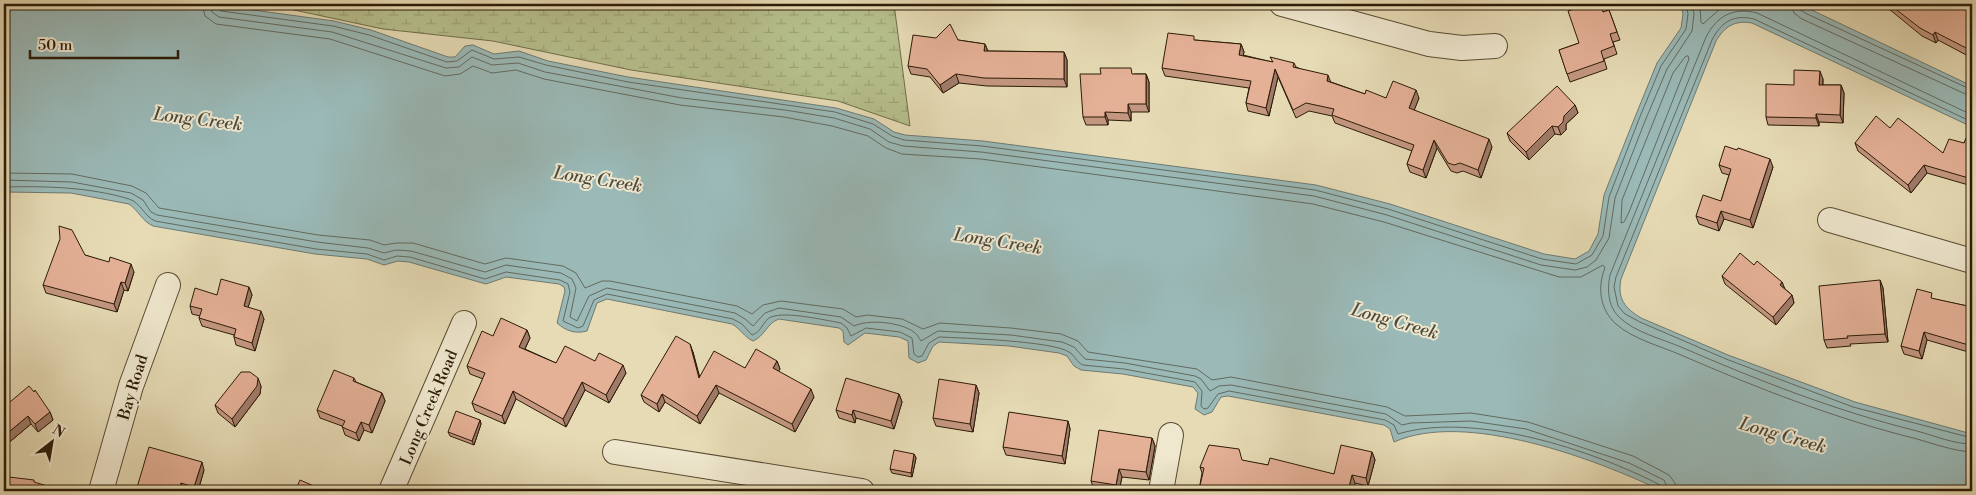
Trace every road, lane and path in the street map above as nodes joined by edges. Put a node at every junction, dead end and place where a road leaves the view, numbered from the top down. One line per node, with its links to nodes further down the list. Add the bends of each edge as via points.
1 (1282, 4): 2 (street, via 1429,44 1462,48)
2 (1495, 46)
3 (1830, 220): 4 (street)
4 (1972, 260)
5 (168, 285): 10 (street, Bay Road, via 131,386)
6 (464, 323): 11 (street, Long Creek Road)
7 (1171, 435): 13 (street)
8 (615, 452): 9 (street)
9 (830, 488): 12 (street)
10 (101, 491)
11 (392, 491)
12 (862, 491)
13 (1161, 491)

